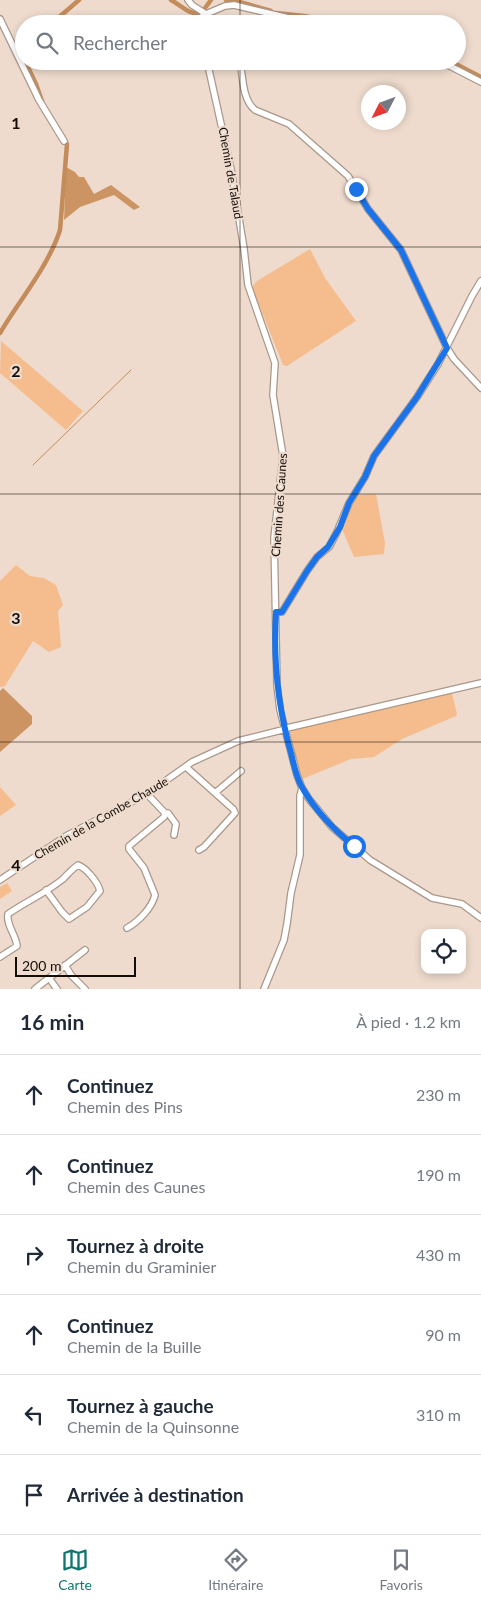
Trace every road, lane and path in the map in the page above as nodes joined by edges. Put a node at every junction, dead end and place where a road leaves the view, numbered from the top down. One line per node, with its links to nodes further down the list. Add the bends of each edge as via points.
1 (188, 0): 2 (street)
2 (206, 14): 3 (street, via 234,5)
3 (276, 15)
4 (0, 19): 5 (street)
5 (15, 50)
6 (25, 70): 11 (street)
7 (210, 70): 13 (street, Chemin de Talaud, via 231,168)
8 (242, 70): 14 (street, via 251,107 289,124 348,176 368,209 401,250)
9 (458, 70): 10 (street)
10 (481, 82)
11 (64, 141)
12 (481, 281): 14 (street)
13 (248, 286): 16 (street, Chemin des Caunes, via 274,357 273,395 283,456 274,538)
14 (447, 348): 15 (street); 16 (street, via 417,397 374,456 328,547 307,571 282,612)
15 (481, 388)
16 (276, 612): 18 (street, Chemin des Caunes, via 278,690)
17 (481, 683): 18 (street, Chemin de la Combe Chaude)
18 (286, 729): 19 (street, Chemin de la Combe Chaude, via 222,747); 21 (street, Chemin des Caunes)
19 (186, 767): 22 (street); 23 (street, Chemin de la Combe Chaude)
20 (241, 771): 22 (street)
21 (302, 788): 29 (street, via 332,827 370,860 432,898 462,904); 38 (street, via 300,855 284,940)
22 (215, 793): 26 (street, via 234,813)
23 (147, 794): 24 (street); 27 (street, Chemin de la Combe Chaude, via 66,836)
24 (165, 814): 25 (street, via 168,813 176,824); 30 (street, via 129,846 144,868 155,895 150,906)
25 (174, 835)
26 (199, 850)
27 (0, 880)
28 (46, 890): 28 (street, via 78,865 100,891 87,907 69,919); 32 (street, via 8,914 7,921 17,946)
29 (481, 918)
30 (127, 928)
31 (85, 950): 33 (street)
32 (0, 957)
33 (65, 965): 34 (street); 37 (street)
34 (49, 978): 35 (street); 36 (street)
35 (35, 989)
36 (57, 989)
37 (85, 989)
38 (264, 989)

